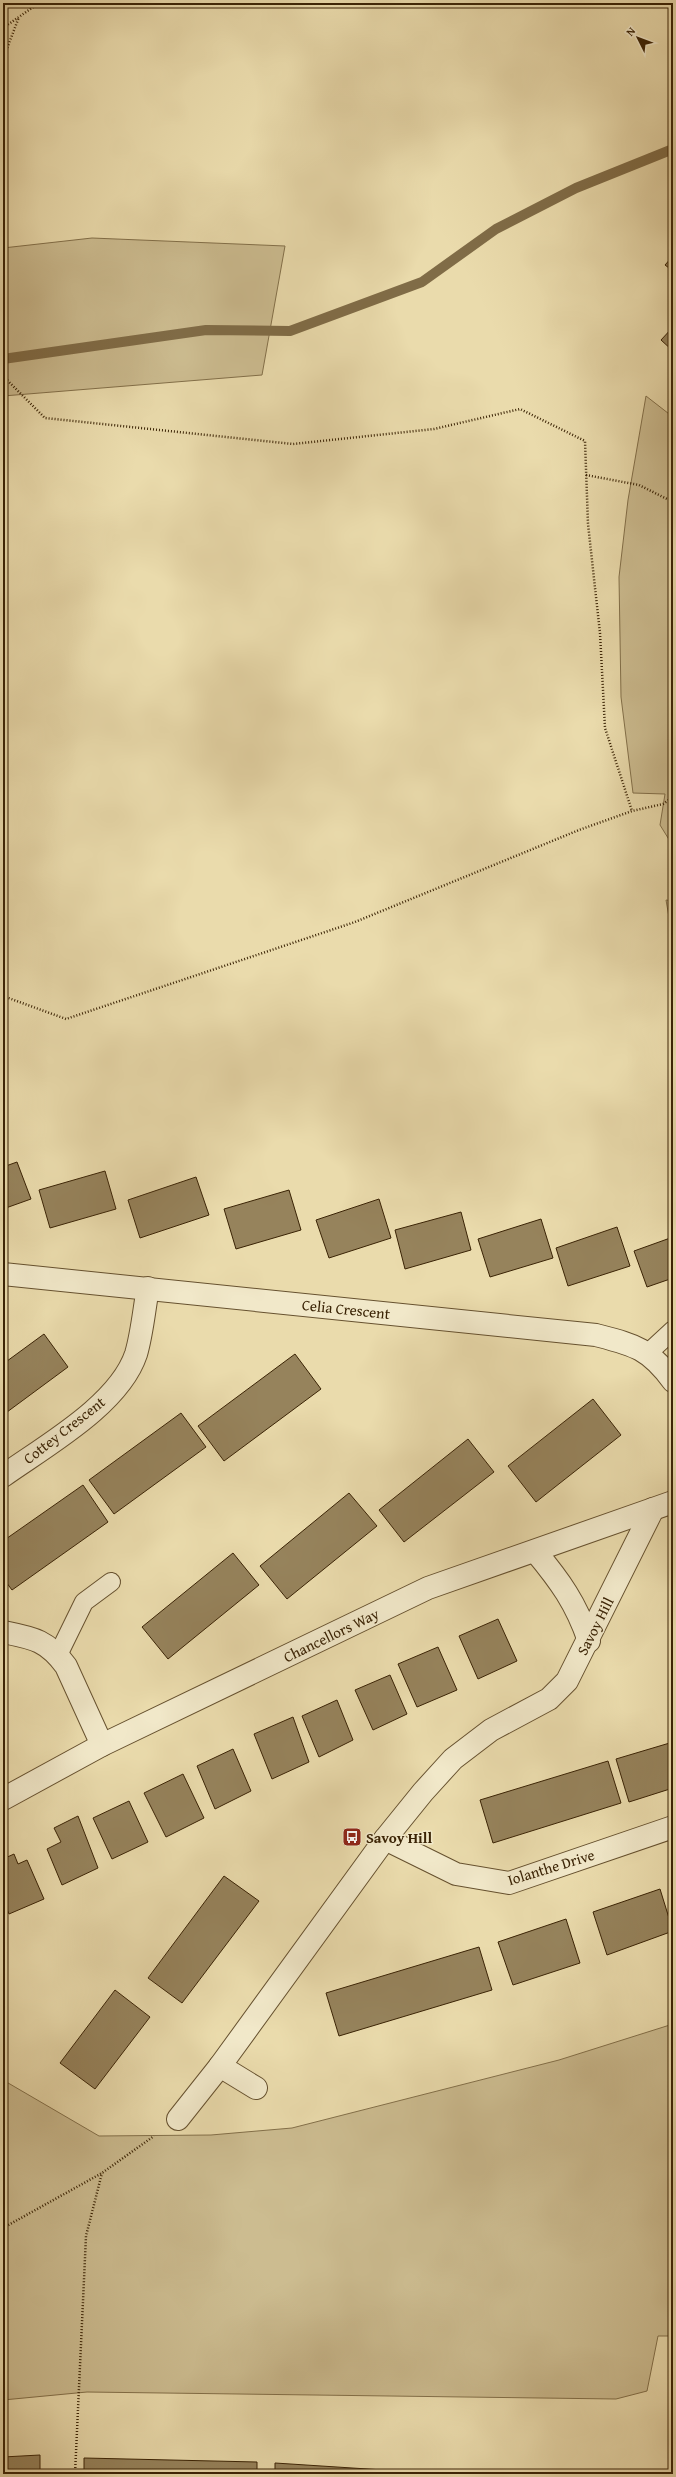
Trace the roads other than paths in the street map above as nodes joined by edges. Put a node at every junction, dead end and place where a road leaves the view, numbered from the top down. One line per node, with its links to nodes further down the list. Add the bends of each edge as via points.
1 (3, 1274): 2 (street, Celia Crescent)
2 (148, 1288): 4 (street, Celia Crescent, via 596,1335 636,1346); 6 (street, Cottey Crescent, via 136,1355 115,1390 89,1415)
3 (673, 1330): 4 (lane)
4 (647, 1354): 5 (street, Celia Crescent, via 660,1363)
5 (673, 1381)
6 (3, 1476)
7 (673, 1502): 8 (street, Chancellors Way)
8 (653, 1509): 9 (street, Chancellors Way); 12 (street, Savoy Hill)
9 (535, 1551): 12 (street, via 554,1573 579,1612); 14 (street, Chancellors Way, via 428,1588)
10 (111, 1582): 13 (lane, via 84,1602)
11 (3, 1632): 13 (street, via 34,1638 46,1644)
12 (589, 1641): 17 (street, Savoy Hill, via 567,1681 549,1699 491,1730 453,1759)
13 (58, 1655): 14 (street, via 69,1672)
14 (102, 1745): 15 (street, Chancellors Way)
15 (3, 1799)
16 (673, 1827): 17 (street, Iolanthe Drive, via 509,1882 456,1874)
17 (385, 1839): 18 (street, Savoy Hill)
18 (220, 2066): 19 (street); 20 (street, Savoy Hill)
19 (256, 2088)
20 (178, 2119)

